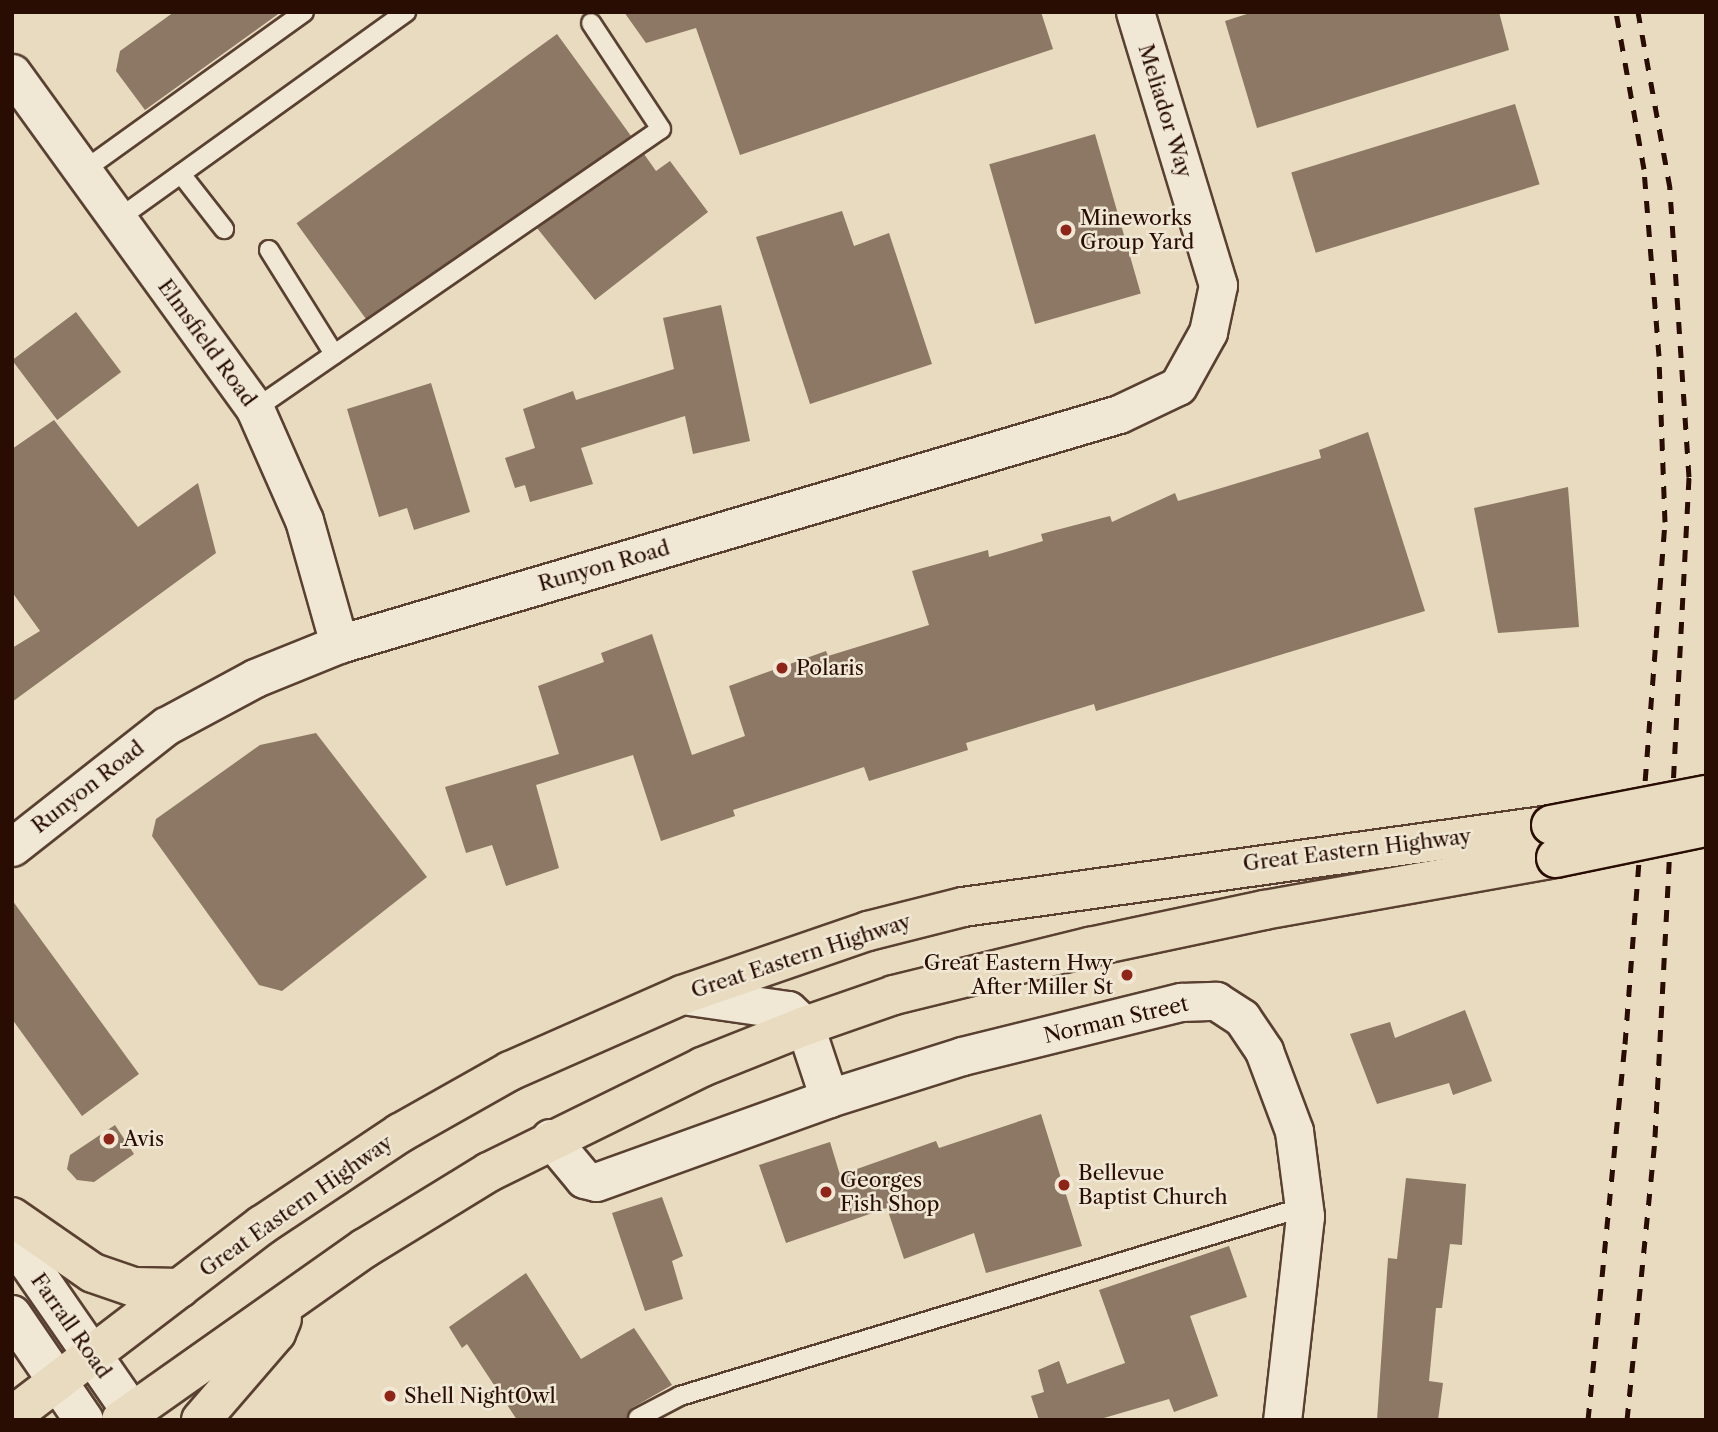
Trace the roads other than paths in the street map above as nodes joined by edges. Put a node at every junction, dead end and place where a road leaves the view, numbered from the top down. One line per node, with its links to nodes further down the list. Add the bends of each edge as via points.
1 (303, 12): 6 (lane)
2 (406, 12): 7 (lane)
3 (1135, 12): 11 (street, Meliador Way, via 1218,285)
4 (591, 23): 12 (lane, via 661,129)
5 (12, 73): 6 (street, Elmsfield Road)
6 (83, 171): 8 (street, Elmsfield Road)
7 (180, 174): 8 (lane); 9 (lane)
8 (118, 219): 13 (street, Elmsfield Road)
9 (224, 229)
10 (269, 250): 12 (lane)
11 (1208, 332): 14 (street, Runyon Road, via 1178,386 1119,414)
12 (334, 354): 13 (lane)
13 (255, 409): 14 (street, Elmsfield Road, via 304,520)
14 (339, 645): 18 (street, Runyon Road, via 255,678 166,726)
15 (1706, 795): 17 (highway, Great Eastern Highway, bridge)
16 (1706, 827): 17 (highway, Great Eastern Highway, bridge)
17 (1554, 841): 19 (highway, Great Eastern Highway, via 963,907 856,935); 20 (highway, Great Eastern Highway, via 894,995)
18 (12, 847)
19 (682, 995): 20 (street, via 788,1010); 26 (highway, Great Eastern Highway, via 510,1071 400,1133 262,1225)
20 (804, 1026): 21 (street); 22 (highway, Great Eastern Highway, via 702,1066)
21 (829, 1098): 22 (street, Norman Street, via 596,1182 584,1179); 23 (street, Norman Street, via 988,1050 1181,1002 1216,1001 1242,1018 1264,1051 1294,1131)
22 (550, 1138): 27 (highway, Great Eastern Highway, via 376,1241)
23 (1304, 1207): 33 (lane, via 680,1396); 36 (street, Norman Street, via 1303,1257)
24 (12, 1217): 26 (highway, via 93,1273 134,1287)
25 (12, 1239): 29 (main road, Farrall Road)
26 (180, 1288): 29 (highway, Great Eastern Highway)
27 (289, 1300): 32 (highway, Great Eastern Highway); 35 (highway, via 276,1333)
28 (12, 1315): 30 (main road, Farrall Road)
29 (91, 1357): 30 (highway, Great Eastern Highway); 32 (main road, Farrall Road)
30 (57, 1382): 31 (highway, Great Eastern Highway); 34 (main road, Farrall Road)
31 (12, 1416)
32 (130, 1417)
33 (638, 1418)
34 (83, 1420)
35 (201, 1420)
36 (1282, 1420)

